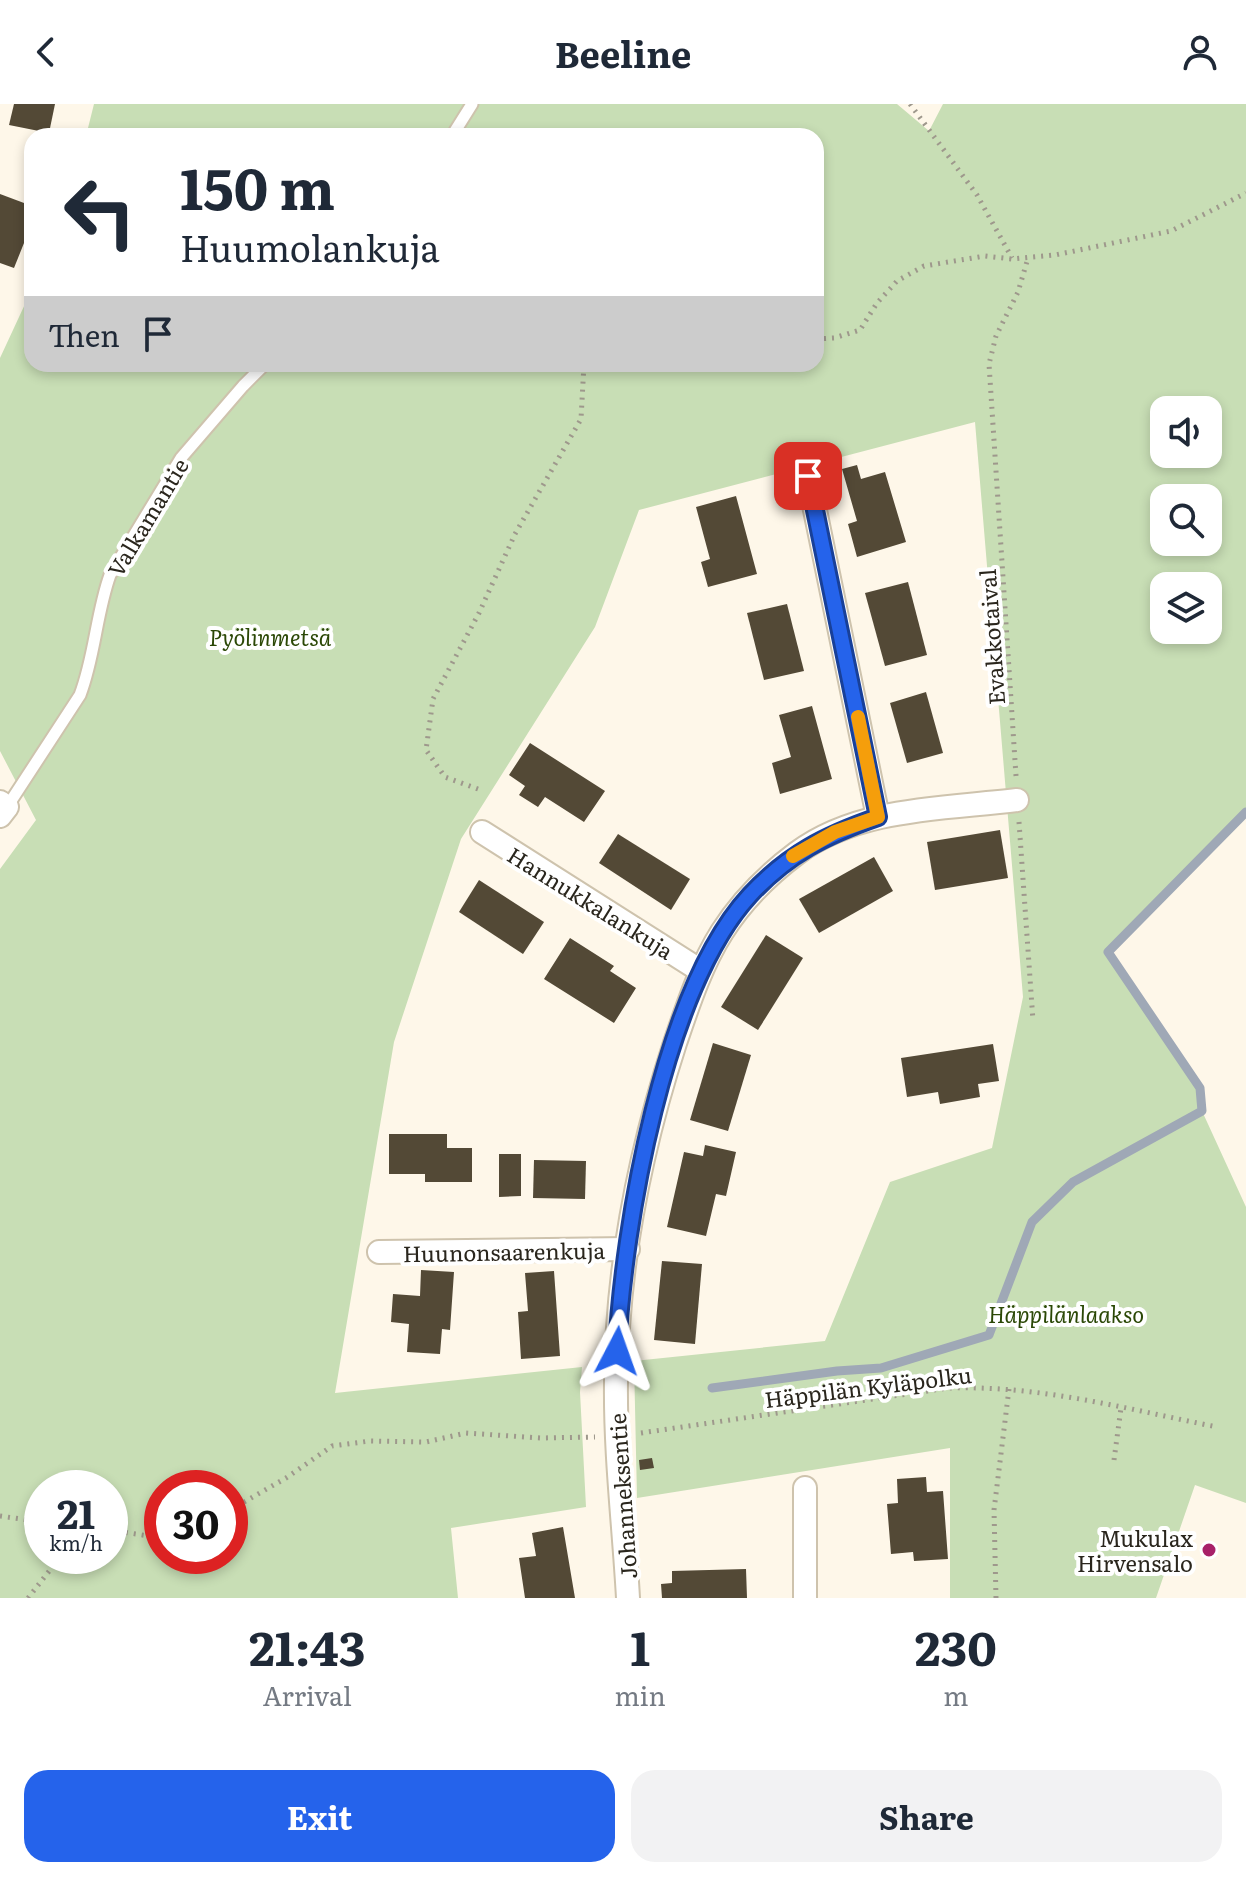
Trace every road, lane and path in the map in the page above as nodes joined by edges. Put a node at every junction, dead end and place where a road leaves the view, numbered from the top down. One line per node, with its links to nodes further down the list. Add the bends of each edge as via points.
1 (472, 104): 3 (lane)
2 (910, 104): 6 (path, via 977,195)
3 (457, 128)
4 (1246, 193): 5 (path, via 1171,231)
5 (1028, 258): 6 (path); 12 (path, Evakkotaival, via 989,364)
6 (1012, 259): 7 (path, via 985,256 924,266 897,281 860,330)
7 (824, 339)
8 (257, 372): 13 (lane, Valkamantie, via 181,458 110,575 80,695)
9 (584, 372): 11 (path, via 581,419 515,534 433,699 426,750 445,777)
10 (808, 476): 14 (street)
11 (478, 789)
12 (1017, 800): 14 (street, Johanneksentie); 17 (path, Evakkotaival)
13 (2, 808)
14 (878, 817): 16 (street, Johanneksentie, via 835,832 775,872 722,931)
15 (482, 832): 16 (street, Hannukkalankuja)
16 (701, 971): 18 (street, Johanneksentie, via 659,1093)
17 (1033, 1021)
18 (628, 1249): 19 (street, Huunonsaarenkuja); 23 (street, Johanneksentie, via 619,1323)
19 (379, 1252)
20 (1009, 1389): 21 (path, Häppilän Kyläpolku); 23 (path, Häppilän Kyläpolku, via 948,1388); 33 (path, via 994,1510)
21 (1121, 1408): 22 (path, Häppilän Kyläpolku); 24 (path)
22 (1217, 1427)
23 (616, 1436): 26 (path, Häppilän Kyläpolku, via 466,1433 426,1442 332,1446); 31 (street, Johanneksentie)
24 (1114, 1460)
25 (805, 1488): 32 (street)
26 (248, 1500)
27 (0, 1516): 28 (path)
28 (24, 1519)
29 (47, 1574): 30 (path)
30 (28, 1598)
31 (628, 1598)
32 (805, 1598)
33 (996, 1598)

